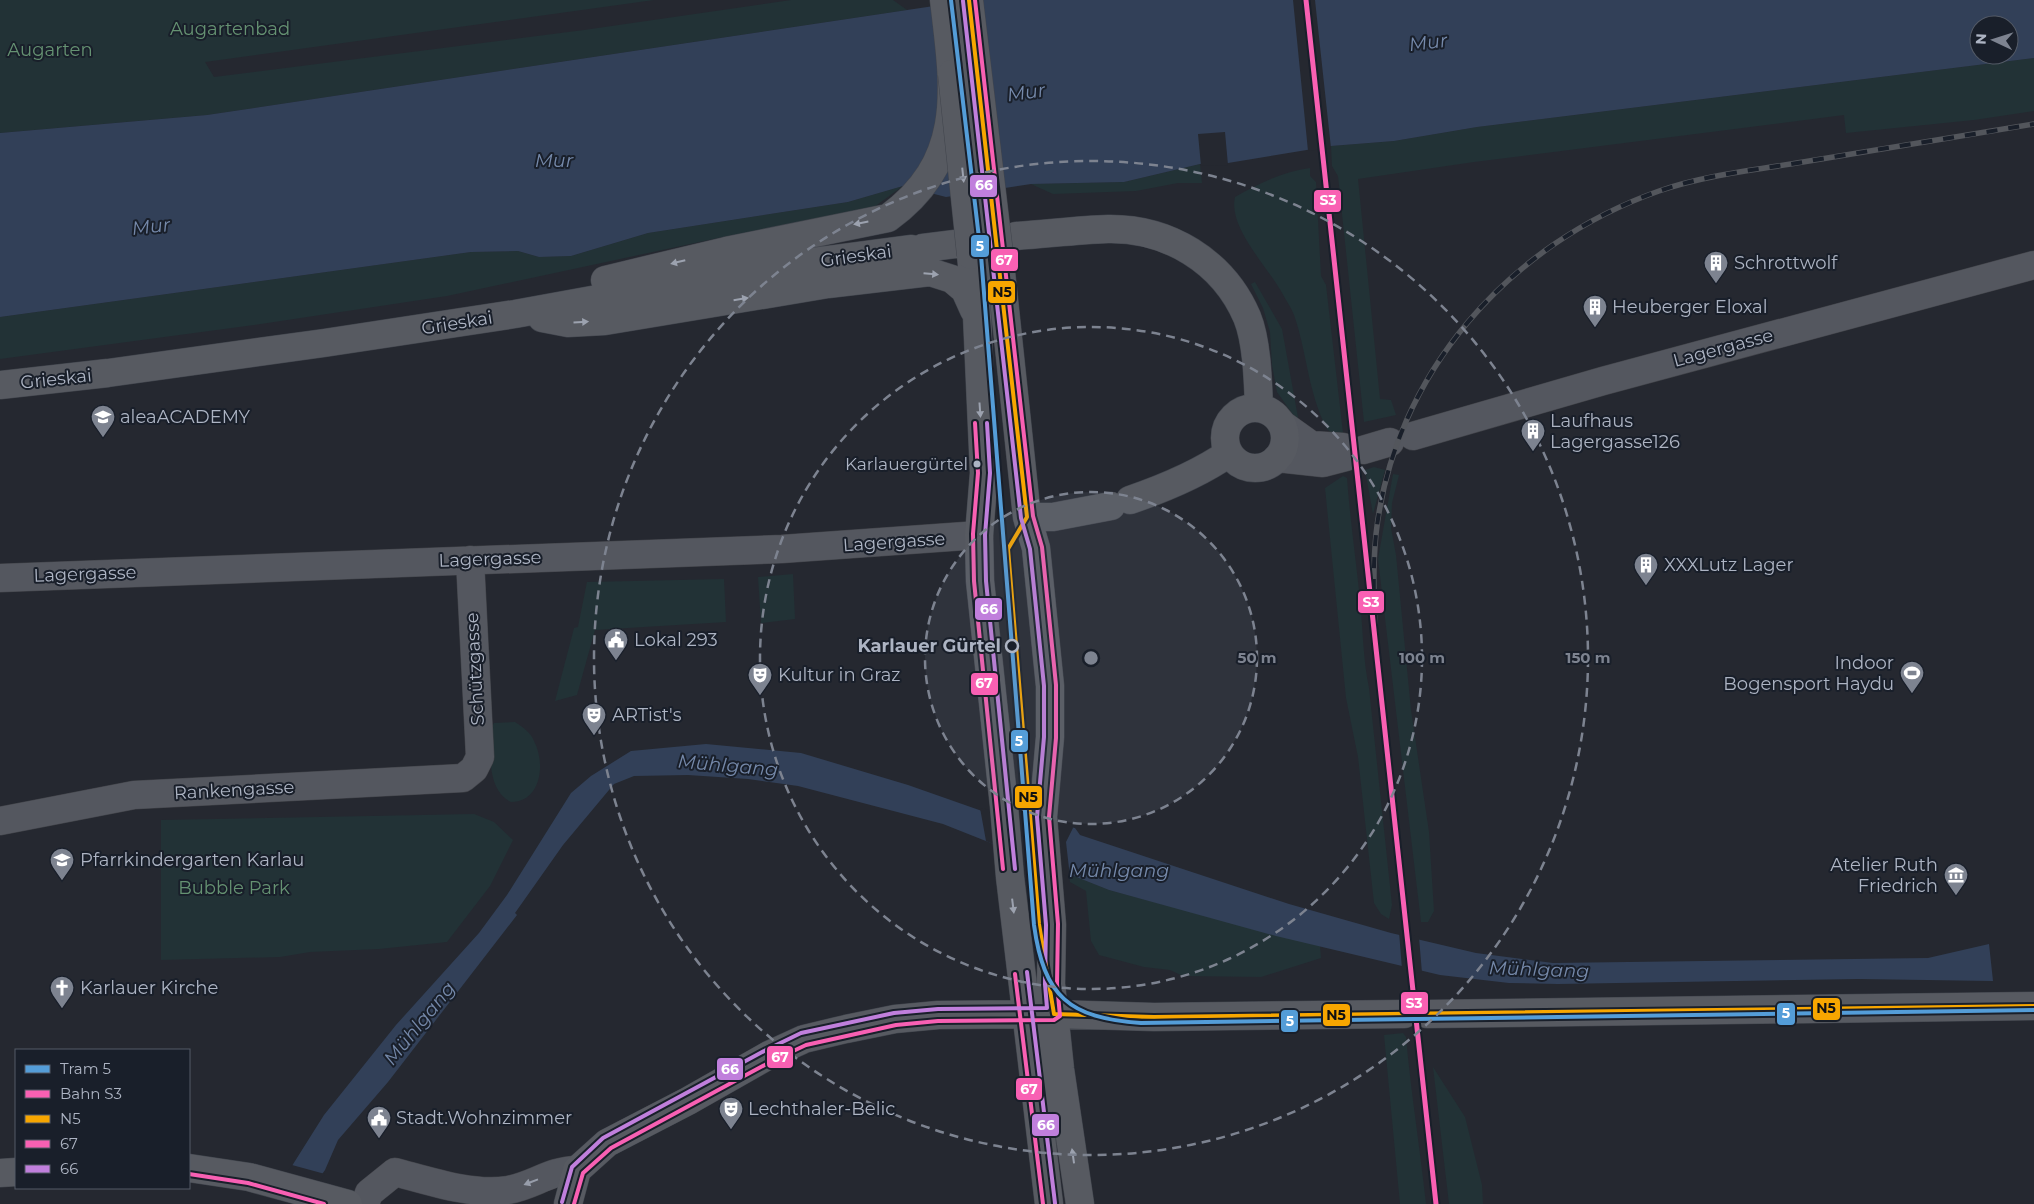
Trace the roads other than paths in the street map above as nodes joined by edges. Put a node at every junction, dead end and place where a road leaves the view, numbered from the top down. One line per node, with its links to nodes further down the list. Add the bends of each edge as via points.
1 (944, 0): 3 (main road)
2 (970, 0): 4 (main road, bridge)
3 (952, 74): 5 (main road, one-way to 5, bridge); 7 (main road, one-way to 7, bridge, via 948,136 932,171 905,206 888,218 726,251 549,295)
4 (1008, 245): 10 (main road, via 1109,229 1145,232 1202,256 1221,275 1247,318 1256,363); 15 (main road)
5 (963, 250): 7 (main road, Grieskai, via 917,248 768,268); 8 (main road)
6 (2034, 265): 12 (street, Lagergasse)
7 (515, 314): 8 (main road, one-way to 8, via 568,322 605,320 828,284 930,272 952,279 965,290); 9 (main road, Grieskai, via 108,373)
8 (977, 316): 16 (main road, one-way to 16, via 984,473)
9 (0, 385)
10 (1259, 408): 11 (main road, via 1273,413); 13 (main road, via 1242,410 1230,421 1225,437)
11 (1283, 426): 12 (street, Lagergasse, via 1311,445); 14 (main road, via 1284,442)
12 (1370, 447): 14 (street, Lagergasse, via 1324,463)
13 (1229, 453): 14 (main road, via 1238,462 1255,468 1268,465); 15 (main road, via 1165,488 1121,503 1053,517)
14 (1277, 458)
15 (1027, 517): 22 (main road, via 1036,548 1050,686 1050,737 1043,818 1052,925)
16 (979, 535): 17 (street, Lagergasse, via 782,549); 23 (main road, one-way to 23, via 981,591)
17 (470, 560): 18 (street, Lagergasse); 19 (street, Schützgasse, via 480,757)
18 (0, 578)
19 (468, 775): 20 (street, Rankengasse, via 456,779 134,795)
20 (0, 821)
21 (2034, 1006): 22 (main road, via 1154,1017)
22 (1054, 1014): 23 (main road); 32 (main road, one-way to 22)
23 (1026, 1016): 25 (main road, via 938,1015 896,1019 804,1039 613,1140); 31 (main road)
24 (190, 1168): 28 (main road, via 249,1177)
25 (577, 1170): 29 (street, one-way to 29, via 560,1170 508,1190 447,1186 395,1172 369,1193); 30 (main road)
26 (15, 1172): 27 (main road)
27 (0, 1173)
28 (348, 1204)
29 (364, 1204)
30 (568, 1204)
31 (1049, 1204)
32 (1080, 1204)

